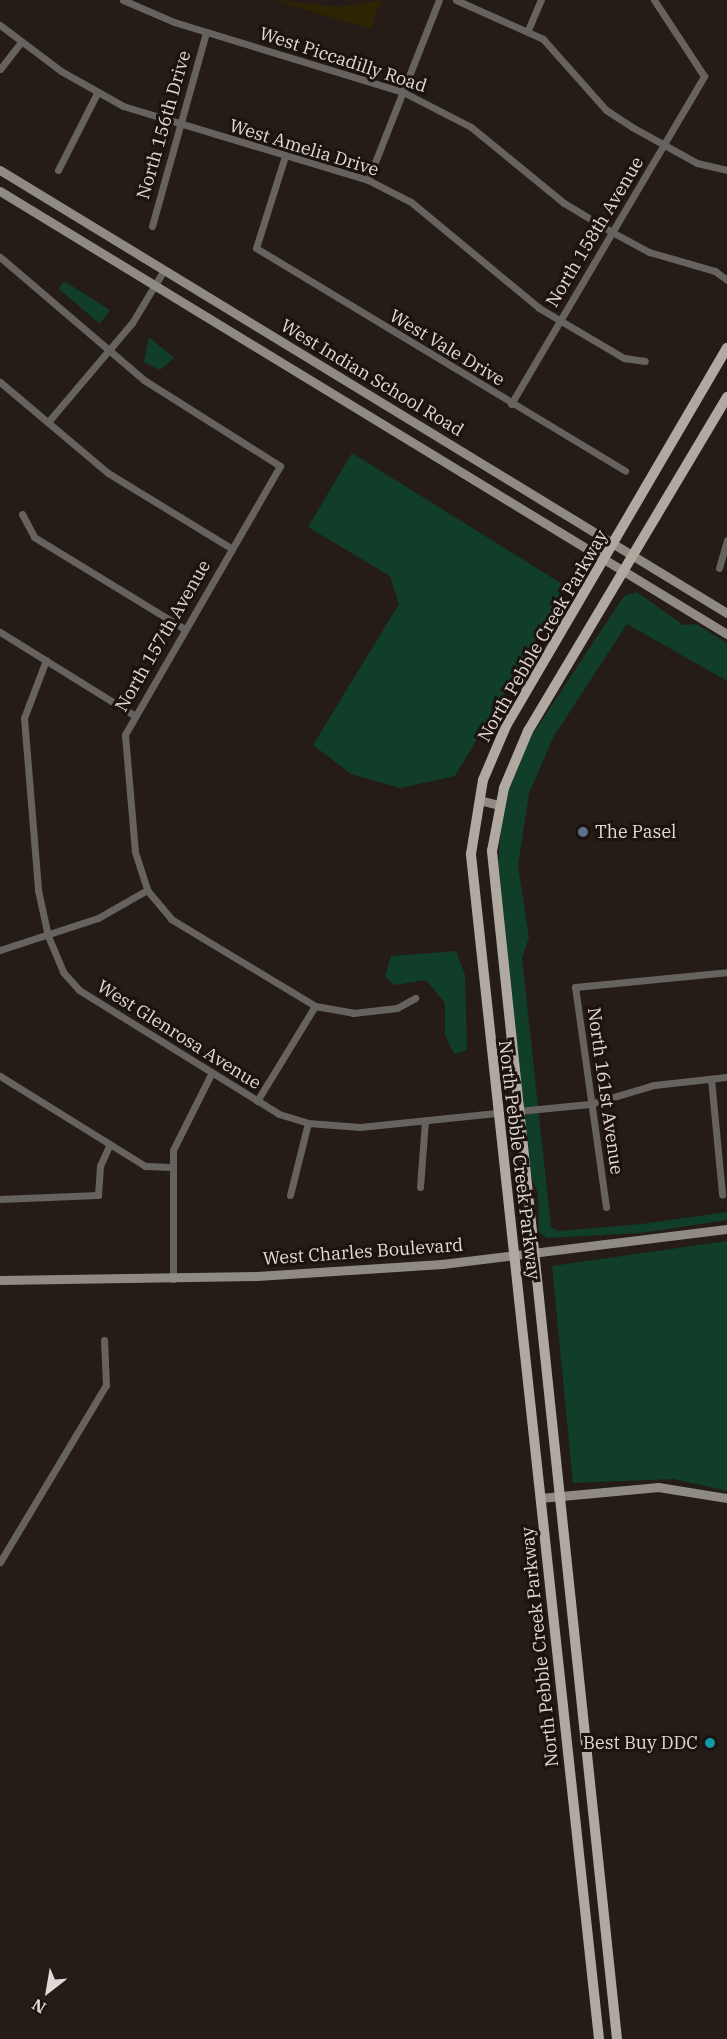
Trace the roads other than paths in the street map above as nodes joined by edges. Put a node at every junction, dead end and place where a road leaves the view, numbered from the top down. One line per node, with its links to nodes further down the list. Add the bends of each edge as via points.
1 (123, 0): 8 (street, West Piccadilly Road)
2 (439, 0): 11 (street)
3 (456, 0): 7 (street)
4 (541, 0): 7 (street)
5 (654, 0): 14 (street, North 158th Avenue, via 704,76)
6 (0, 25): 9 (street, West Amelia Drive)
7 (528, 30): 14 (street, via 557,52 606,110)
8 (207, 32): 11 (street, West Piccadilly Road); 13 (street, North 156th Drive)
9 (21, 42): 10 (street); 12 (street, West Amelia Drive)
10 (0, 69)
11 (403, 92): 19 (street); 22 (street, West Piccadilly Road, via 471,127 564,203)
12 (97, 93): 13 (street, West Amelia Drive); 17 (street)
13 (178, 124): 15 (street, West Amelia Drive); 21 (street, North 156th Drive)
14 (663, 146): 18 (street); 22 (street, North 158th Avenue)
15 (285, 156): 19 (street, West Amelia Drive); 33 (street, West Vale Drive, via 256,248)
16 (0, 170): 24 (main road, West Indian School Road)
17 (58, 170)
18 (727, 170)
19 (368, 180): 27 (street, West Amelia Drive, via 437,219 504,281)
20 (0, 191): 26 (main road, West Indian School Road)
21 (152, 226)
22 (612, 232): 25 (street, West Piccadilly Road, via 649,252 715,270); 27 (street, North 158th Avenue)
23 (0, 256): 29 (street)
24 (164, 270): 26 (street); 38 (main road, West Indian School Road)
25 (727, 280)
26 (155, 286): 29 (street); 41 (main road, West Indian School Road)
27 (560, 319): 30 (street, West Amelia Drive, via 624,358); 33 (street, North 158th Avenue)
28 (727, 348): 38 (main road, North Pebble Creek Parkway)
29 (109, 350): 34 (street); 39 (street, North 157th Avenue, via 156,389 280,466)
30 (645, 361)
31 (0, 382): 34 (street)
32 (727, 397): 40 (main road, North Pebble Creek Parkway)
33 (511, 404): 35 (street, West Vale Drive)
34 (48, 422): 39 (street, via 108,473)
35 (624, 471)
36 (22, 514): 45 (street, via 34,537)
37 (727, 540): 42 (street)
38 (615, 545): 40 (main road, West Indian School Road); 41 (main road, North Pebble Creek Parkway)
39 (231, 548): 45 (street, North 157th Avenue)
40 (634, 556): 43 (main road, North Pebble Creek Parkway); 44 (main road, West Indian School Road)
41 (606, 560): 43 (main road, West Indian School Road); 50 (main road, North Pebble Creek Parkway, via 506,726)
42 (719, 568)
43 (625, 571): 47 (main road, West Indian School Road); 51 (main road, North Pebble Creek Parkway, via 528,731)
44 (727, 613)
45 (183, 628): 49 (street, North 157th Avenue)
46 (0, 632): 48 (street)
47 (727, 633)
48 (46, 660): 49 (street); 53 (street, West Glenrosa Avenue, via 28,700 23,735)
49 (132, 714): 52 (street, North 157th Avenue, via 125,756 135,852)
50 (479, 800): 51 (main road); 65 (main road, North Pebble Creek Parkway, via 472,883)
51 (499, 806): 64 (main road, North Pebble Creek Parkway, via 494,885)
52 (147, 890): 53 (street, via 98,918); 57 (street, via 171,919)
53 (48, 936): 54 (street); 58 (street, West Glenrosa Avenue, via 63,972 79,990)
54 (0, 950)
55 (727, 972): 63 (street, North 161st Avenue, via 575,987)
56 (415, 998): 57 (street, via 397,1008 353,1013)
57 (315, 1006): 62 (street)
58 (211, 1074): 62 (street, West Glenrosa Avenue); 69 (street, via 178,1134)
59 (727, 1077): 61 (street)
60 (1, 1079): 68 (street)
61 (711, 1079): 63 (street, via 654,1085); 71 (street)
62 (257, 1101): 67 (street, West Glenrosa Avenue)
63 (590, 1104): 64 (street); 74 (street, North 161st Avenue)
64 (518, 1111): 76 (main road, North Pebble Creek Parkway)
65 (496, 1113): 66 (street, West Glenrosa Avenue); 77 (main road, North Pebble Creek Parkway)
66 (425, 1120): 67 (street, West Glenrosa Avenue, via 360,1127); 70 (street)
67 (308, 1123): 72 (street)
68 (110, 1144): 69 (street, via 145,1166); 73 (street, via 100,1166 98,1195)
69 (171, 1167): 78 (street)
70 (420, 1187)
71 (722, 1194)
72 (290, 1195)
73 (0, 1199)
74 (606, 1207)
75 (727, 1229): 76 (main road, West Charles Boulevard)
76 (532, 1253): 77 (main road, West Charles Boulevard); 81 (main road, North Pebble Creek Parkway)
77 (514, 1256): 78 (main road, West Charles Boulevard); 82 (main road, North Pebble Creek Parkway)
78 (173, 1279): 79 (main road, West Charles Boulevard)
79 (0, 1280)
80 (104, 1340): 84 (street, via 106,1385)
81 (561, 1497): 82 (main road); 83 (main road, via 671,1487); 85 (main road, North Pebble Creek Parkway)
82 (540, 1498): 86 (main road, North Pebble Creek Parkway)
83 (727, 1498)
84 (0, 1562)
85 (586, 1749): 86 (main road); 88 (main road, North Pebble Creek Parkway)
86 (567, 1751): 87 (main road, North Pebble Creek Parkway)
87 (599, 2039)
88 (617, 2039)

